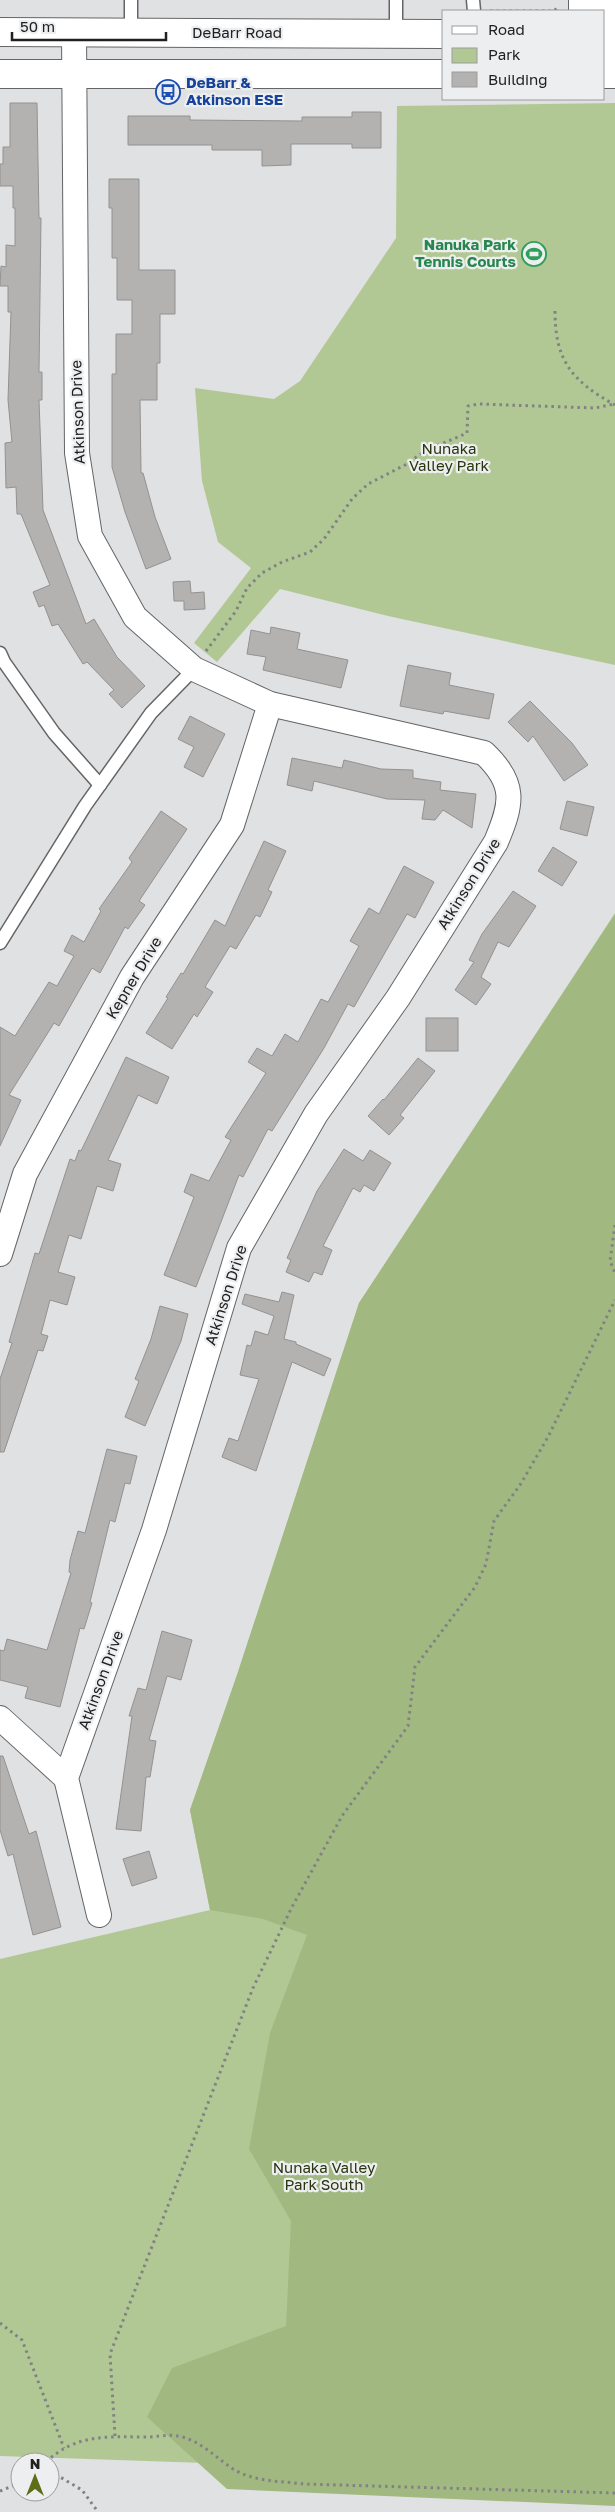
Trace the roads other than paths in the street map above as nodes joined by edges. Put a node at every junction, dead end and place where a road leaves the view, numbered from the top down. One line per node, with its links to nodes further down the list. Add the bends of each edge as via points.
1 (131, 0): 5 (lane)
2 (396, 0): 6 (lane)
3 (0, 32): 4 (main road, DeBarr Road)
4 (74, 32): 5 (main road, DeBarr Road); 12 (street, Atkinson Drive)
5 (131, 32): 6 (main road, DeBarr Road)
6 (396, 34): 7 (main road, DeBarr Road)
7 (442, 34)
8 (605, 51): 11 (street)
9 (0, 74): 12 (main road)
10 (442, 74): 12 (main road)
11 (608, 74)
12 (75, 75): 14 (street, Atkinson Drive, via 77,453 90,536 135,617)
13 (0, 653): 16 (lane, via 54,733)
14 (194, 668): 15 (street, Atkinson Drive); 16 (lane, via 151,713)
15 (270, 704): 18 (street, Kepner Drive, via 232,825 127,986 25,1174); 20 (street, Atkinson Drive, via 484,753 500,768 510,794 507,816 496,842 398,998 316,1114 239,1248 154,1530)
16 (100, 785): 17 (lane)
17 (0, 943)
18 (0, 1254)
19 (0, 1718): 20 (street)
20 (66, 1778): 21 (street)
21 (99, 1915)

